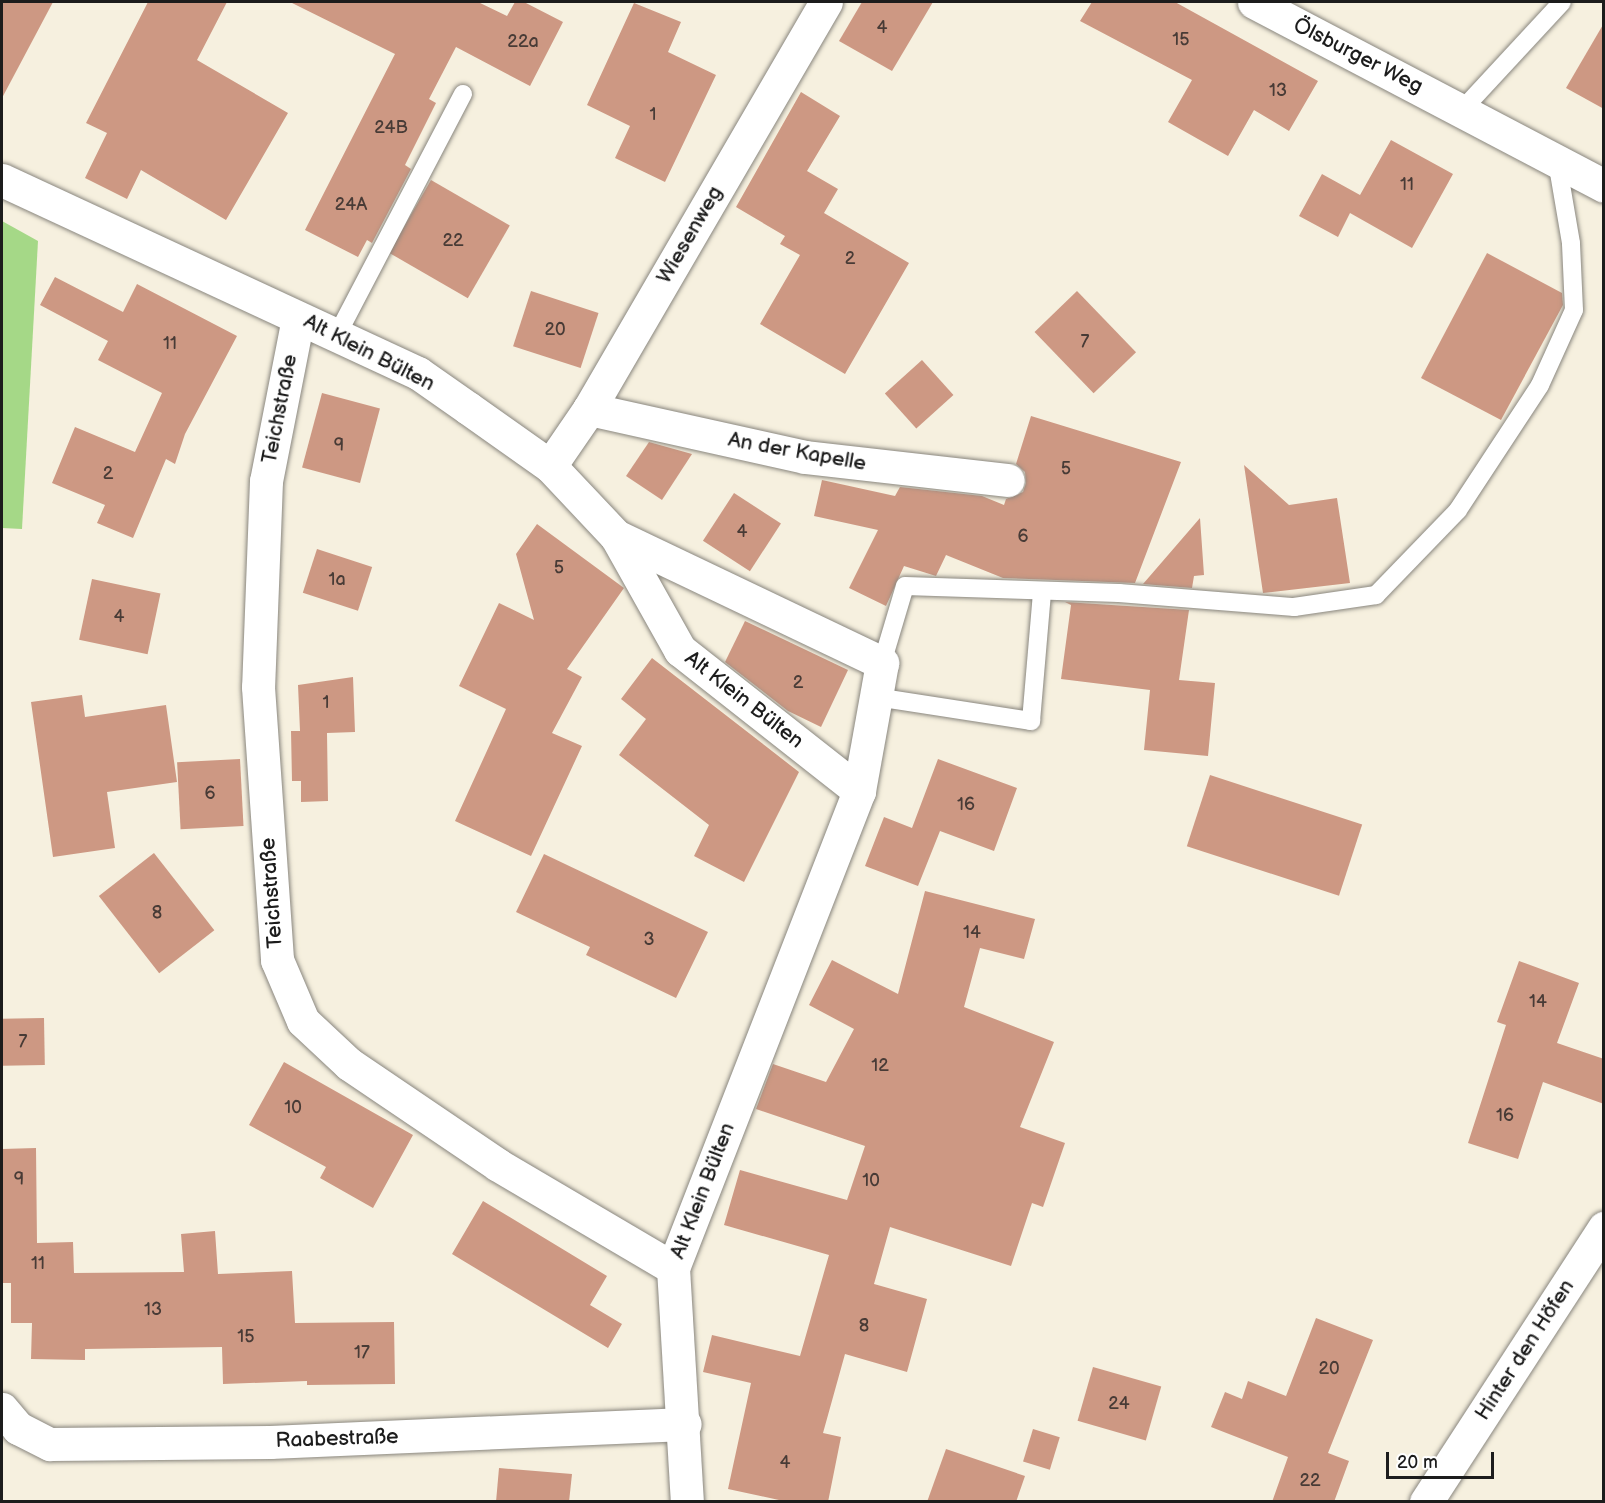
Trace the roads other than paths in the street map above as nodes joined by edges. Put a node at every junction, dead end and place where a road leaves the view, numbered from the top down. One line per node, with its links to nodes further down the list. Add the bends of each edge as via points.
1 (826, 2): 12 (street, Wiesenweg)
2 (1254, 2): 4 (street, Ölsburger Weg)
3 (1563, 2): 6 (lane)
4 (1300, 12): 6 (street, Ölsburger Weg)
5 (463, 94): 11 (lane)
6 (1462, 110): 7 (street, Ölsburger Weg)
7 (1557, 161): 8 (street, Ölsburger Weg); 16 (lane, via 1571,243 1574,310 1540,385 1458,510 1376,595 1294,608 1119,593)
8 (1604, 186)
9 (4, 188): 10 (street, Alt Klein Bülten)
10 (298, 318): 11 (street, Alt Klein Bülten); 21 (street, Teichstraße, via 266,481 258,687 277,960 303,1020 349,1064 498,1165)
11 (337, 335): 13 (street, Alt Klein Bülten, via 418,373)
12 (590, 409): 13 (street, Wiesenweg); 14 (street, An der Kapelle, via 805,458)
13 (550, 466): 15 (street, Alt Klein Bülten)
14 (1008, 480)
15 (616, 536): 17 (street); 19 (street, Alt Klein Bülten, via 680,650)
16 (1042, 592): 17 (lane, via 905,586); 18 (lane, via 1030,721)
17 (882, 663): 18 (street)
18 (876, 697): 19 (street)
19 (859, 791): 21 (street, Alt Klein Bülten)
20 (1604, 1228): 25 (street, Hinter den Höfen)
21 (673, 1268): 23 (street, Alt Klein Bülten)
22 (2, 1409): 23 (street, Raabestraße, via 18,1428 50,1444 270,1442)
23 (684, 1424): 24 (street, Alt Klein Bülten)
24 (687, 1502)
25 (1426, 1502)

